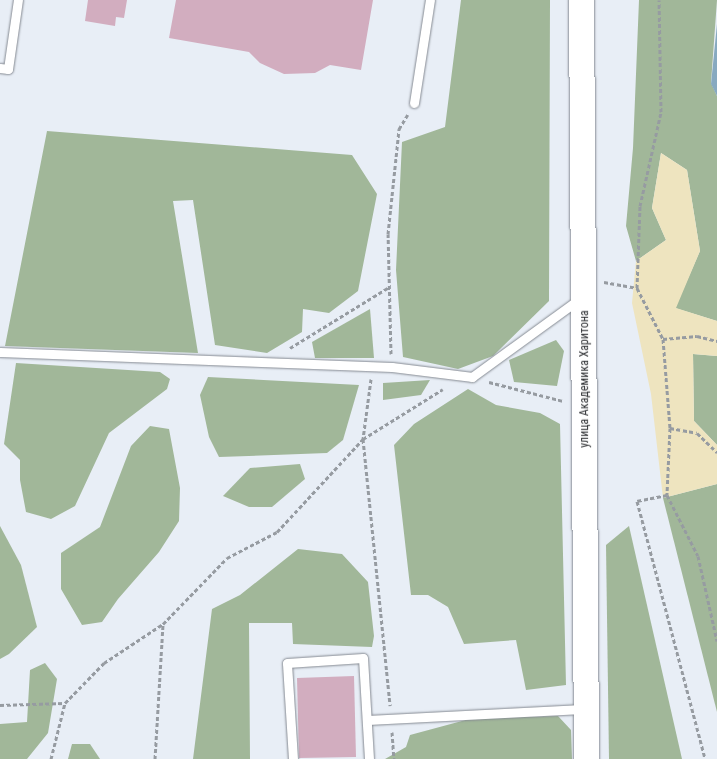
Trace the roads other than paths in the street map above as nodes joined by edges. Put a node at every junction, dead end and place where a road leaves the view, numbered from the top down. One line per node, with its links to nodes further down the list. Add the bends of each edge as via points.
1 (18, 0): 4 (lane, via 8,69)
2 (430, 0): 5 (lane)
3 (581, 0): 6 (street, улица Академика Харитона)
4 (0, 68)
5 (414, 103)
6 (584, 287): 7 (lane, via 472,377 392,367); 8 (street, улица Академика Харитона)
7 (0, 352)
8 (586, 709): 9 (lane); 12 (street, улица Академика Харитона)
9 (367, 720): 10 (lane, via 363,658 287,663); 11 (lane)
10 (293, 759)
11 (369, 759)
12 (586, 759)

